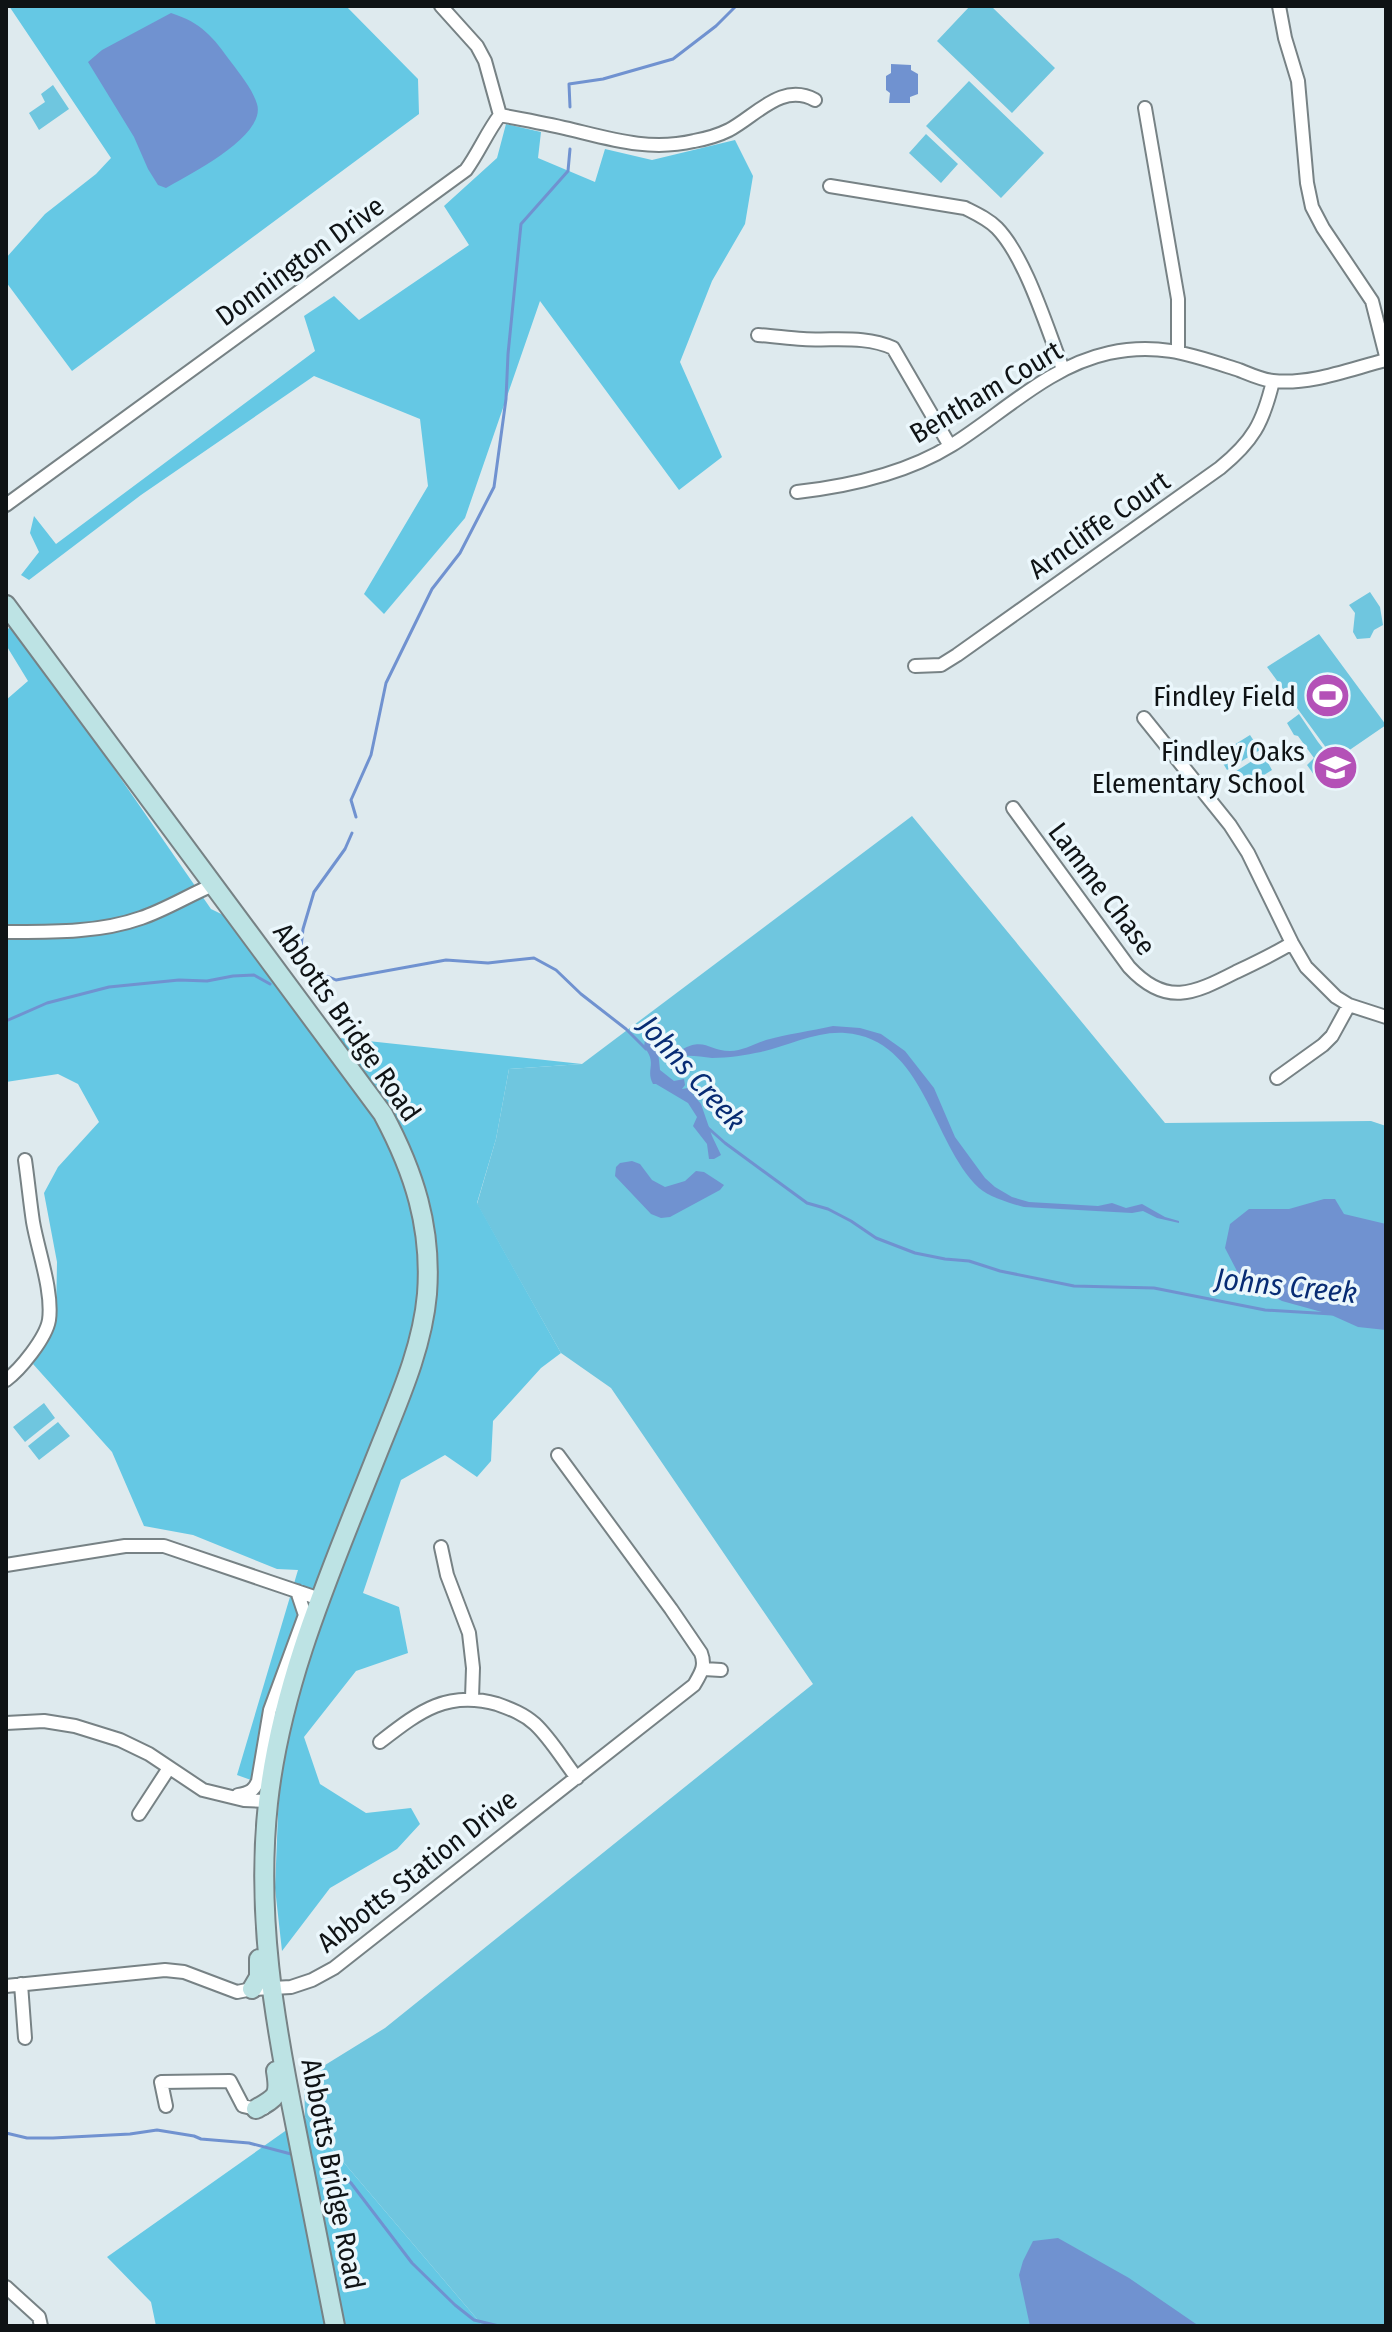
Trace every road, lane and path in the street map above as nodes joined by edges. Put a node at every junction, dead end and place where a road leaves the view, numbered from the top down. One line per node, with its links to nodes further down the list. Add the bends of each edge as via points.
1 (441, 6): 5 (street, via 477,46)
2 (1279, 6): 9 (street, via 1298,81 1312,207 1372,301)
3 (815, 100): 5 (street, via 803,94 782,96 726,131 657,147)
4 (1145, 108): 8 (street, via 1178,299)
5 (500, 115): 14 (street, Donnington Drive, via 466,170)
6 (830, 186): 10 (street, via 965,208 982,216 1020,263)
7 (758, 335): 12 (street, via 862,340 893,348)
8 (1178, 351): 10 (street, Bentham Court, via 1109,353); 11 (street, Bentham Court)
9 (1386, 358): 11 (street, Bentham Court, via 1310,380)
10 (1063, 369): 12 (street, Bentham Court)
11 (1273, 381): 16 (street, Arncliffe Court, via 1258,428 1238,454 957,655 941,665)
12 (950, 446): 13 (street, Bentham Court, via 891,472)
13 (797, 492)
14 (6, 505)
15 (6, 605): 19 (main road, Abbotts Bridge Road)
16 (915, 666)
17 (1144, 718): 21 (street, via 1230,825)
18 (1013, 808): 21 (street, Lamme Chase, via 1129,967 1154,988 1187,993 1206,988)
19 (213, 885): 20 (street, via 141,918 106,927); 31 (main road, Abbotts Bridge Road, via 383,1114 402,1150 424,1220 428,1265 421,1333)
20 (6, 932)
21 (1292, 943): 22 (street, via 1306,967)
22 (1349, 1005): 23 (street); 24 (street, via 1332,1036)
23 (1386, 1017)
24 (1277, 1078)
25 (25, 1160): 26 (street, via 49,1321 38,1343)
26 (6, 1380)
27 (558, 1455): 32 (street, via 679,1620 701,1653)
28 (441, 1547): 34 (street, via 469,1633)
29 (6, 1565): 30 (street, via 125,1546 164,1546)
30 (297, 1591): 31 (street); 39 (street, via 305,1615 270,1710 258,1781 251,1792)
31 (320, 1599): 40 (main road, Abbotts Bridge Road, via 287,1697)
32 (704, 1669): 33 (street); 38 (street, Abbotts Station Drive, via 694,1685)
33 (721, 1670)
34 (472, 1698): 36 (street, via 437,1704); 38 (street, via 524,1716)
35 (6, 1723): 37 (street, via 75,1726 120,1740)
36 (380, 1742)
37 (169, 1768): 39 (street, via 203,1790); 41 (street)
38 (577, 1778): 44 (street, Abbotts Station Drive, via 334,1968 291,1987)
39 (228, 1796): 40 (street)
40 (268, 1801): 44 (main road, Abbotts Bridge Road)
41 (139, 1814)
42 (21, 1984): 43 (street, Abbotts Station Drive); 44 (street, Abbotts Station Drive, via 165,1970 237,1992); 46 (street)
43 (6, 1986)
44 (261, 1989): 45 (main road, Abbotts Bridge Road)
45 (277, 2033): 48 (main road, Abbotts Bridge Road, via 270,2041 278,2092); 49 (main road, Abbotts Bridge Road)
46 (25, 2038)
47 (166, 2106): 48 (street, via 161,2082 230,2081 243,2106)
48 (256, 2109): 49 (street)
49 (292, 2111): 52 (main road, Abbotts Bridge Road)
50 (6, 2287): 51 (street, via 39,2317)
51 (41, 2326)
52 (335, 2326)

